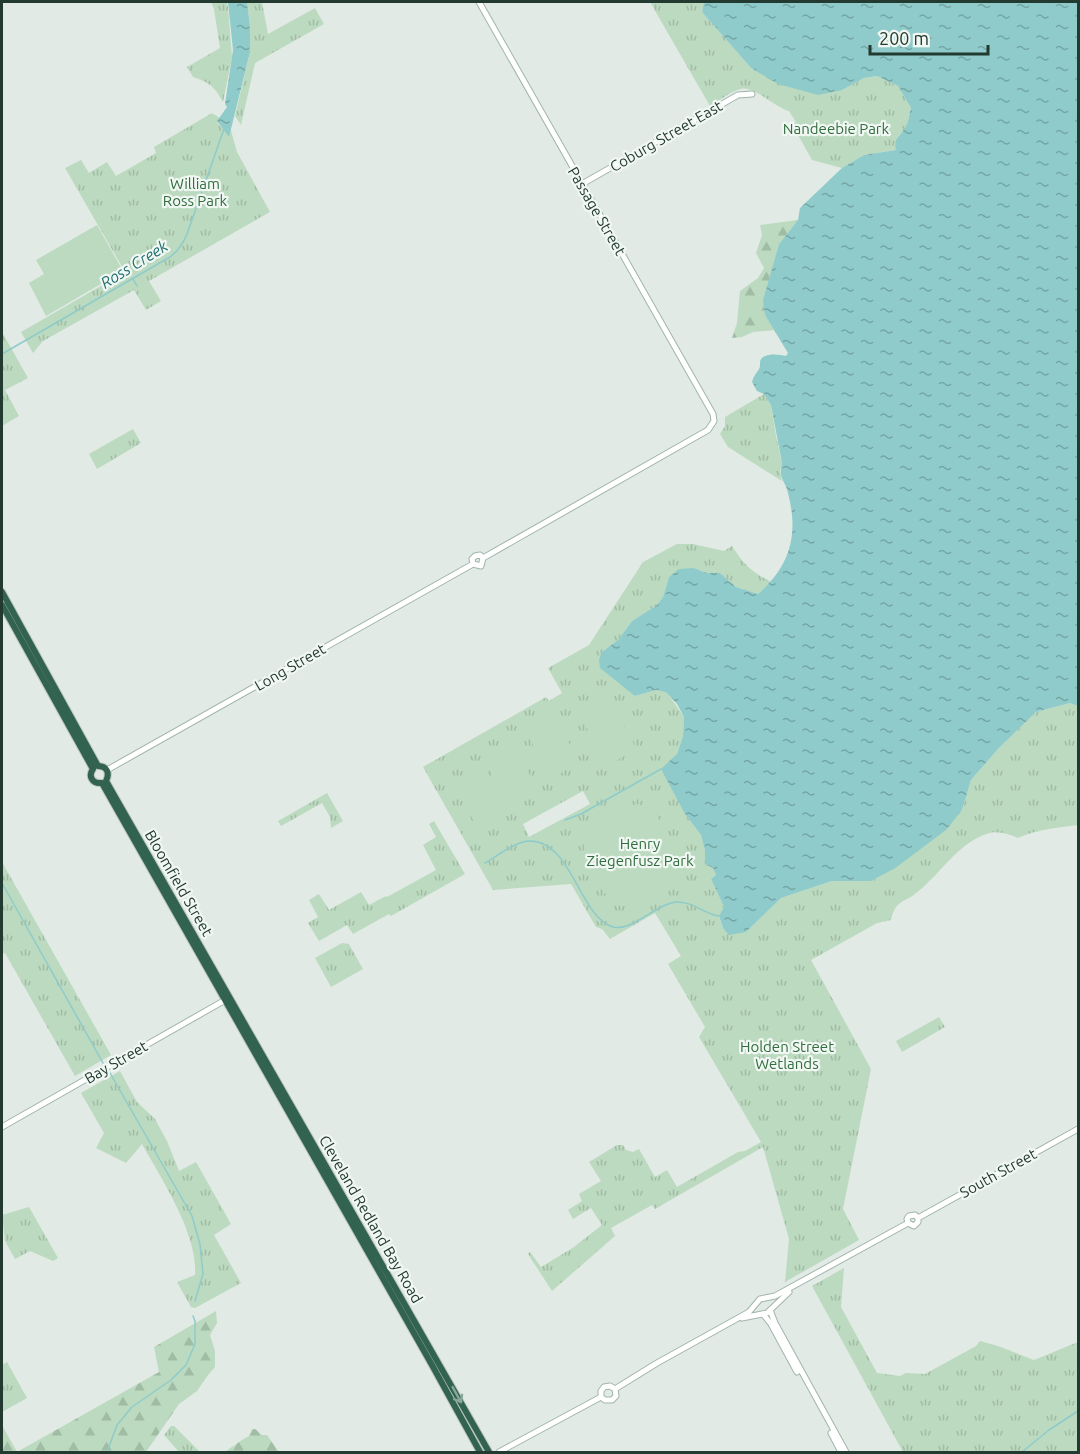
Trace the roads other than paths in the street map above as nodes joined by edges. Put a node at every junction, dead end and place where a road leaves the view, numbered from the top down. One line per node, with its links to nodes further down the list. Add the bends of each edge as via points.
1 (479, 2): 3 (street, Passage Street)
2 (752, 94): 3 (street, Coburg Street East, via 738,95)
3 (582, 184): 4 (street, Passage Street, via 714,421 708,430)
4 (483, 558): 8 (street, Long Street, via 481,566 473,564)
5 (2, 591): 7 (highway, Bloomfield Street)
6 (2, 605): 7 (highway, Bloomfield Street)
7 (96, 767): 8 (highway); 9 (highway, Bloomfield Street, via 92,779)
8 (107, 770): 9 (highway)
9 (104, 782): 10 (highway, Bloomfield Street)
10 (227, 999): 11 (street, Bay Street); 21 (highway, Cleveland Redland Bay Road); 22 (highway, Cleveland Redland Bay Road, one-way to 22)
11 (2, 1127)
12 (1078, 1129): 13 (street, South Street, via 918,1218 909,1215 908,1223)
13 (797, 1285): 14 (street, South Street); 16 (street, South Street)
14 (767, 1299): 15 (street, South Street); 16 (street)
15 (756, 1304): 17 (street); 18 (street, South Street)
16 (771, 1309): 17 (street, South Street); 24 (street)
17 (763, 1314): 18 (street, South Street); 24 (street)
18 (737, 1319): 19 (street, South Street)
19 (615, 1389): 20 (street, South Street, via 604,1387); 20 (street, South Street, via 612,1400)
20 (601, 1397): 23 (street, South Street)
21 (480, 1452)
22 (489, 1452)
23 (499, 1452)
24 (844, 1452)

